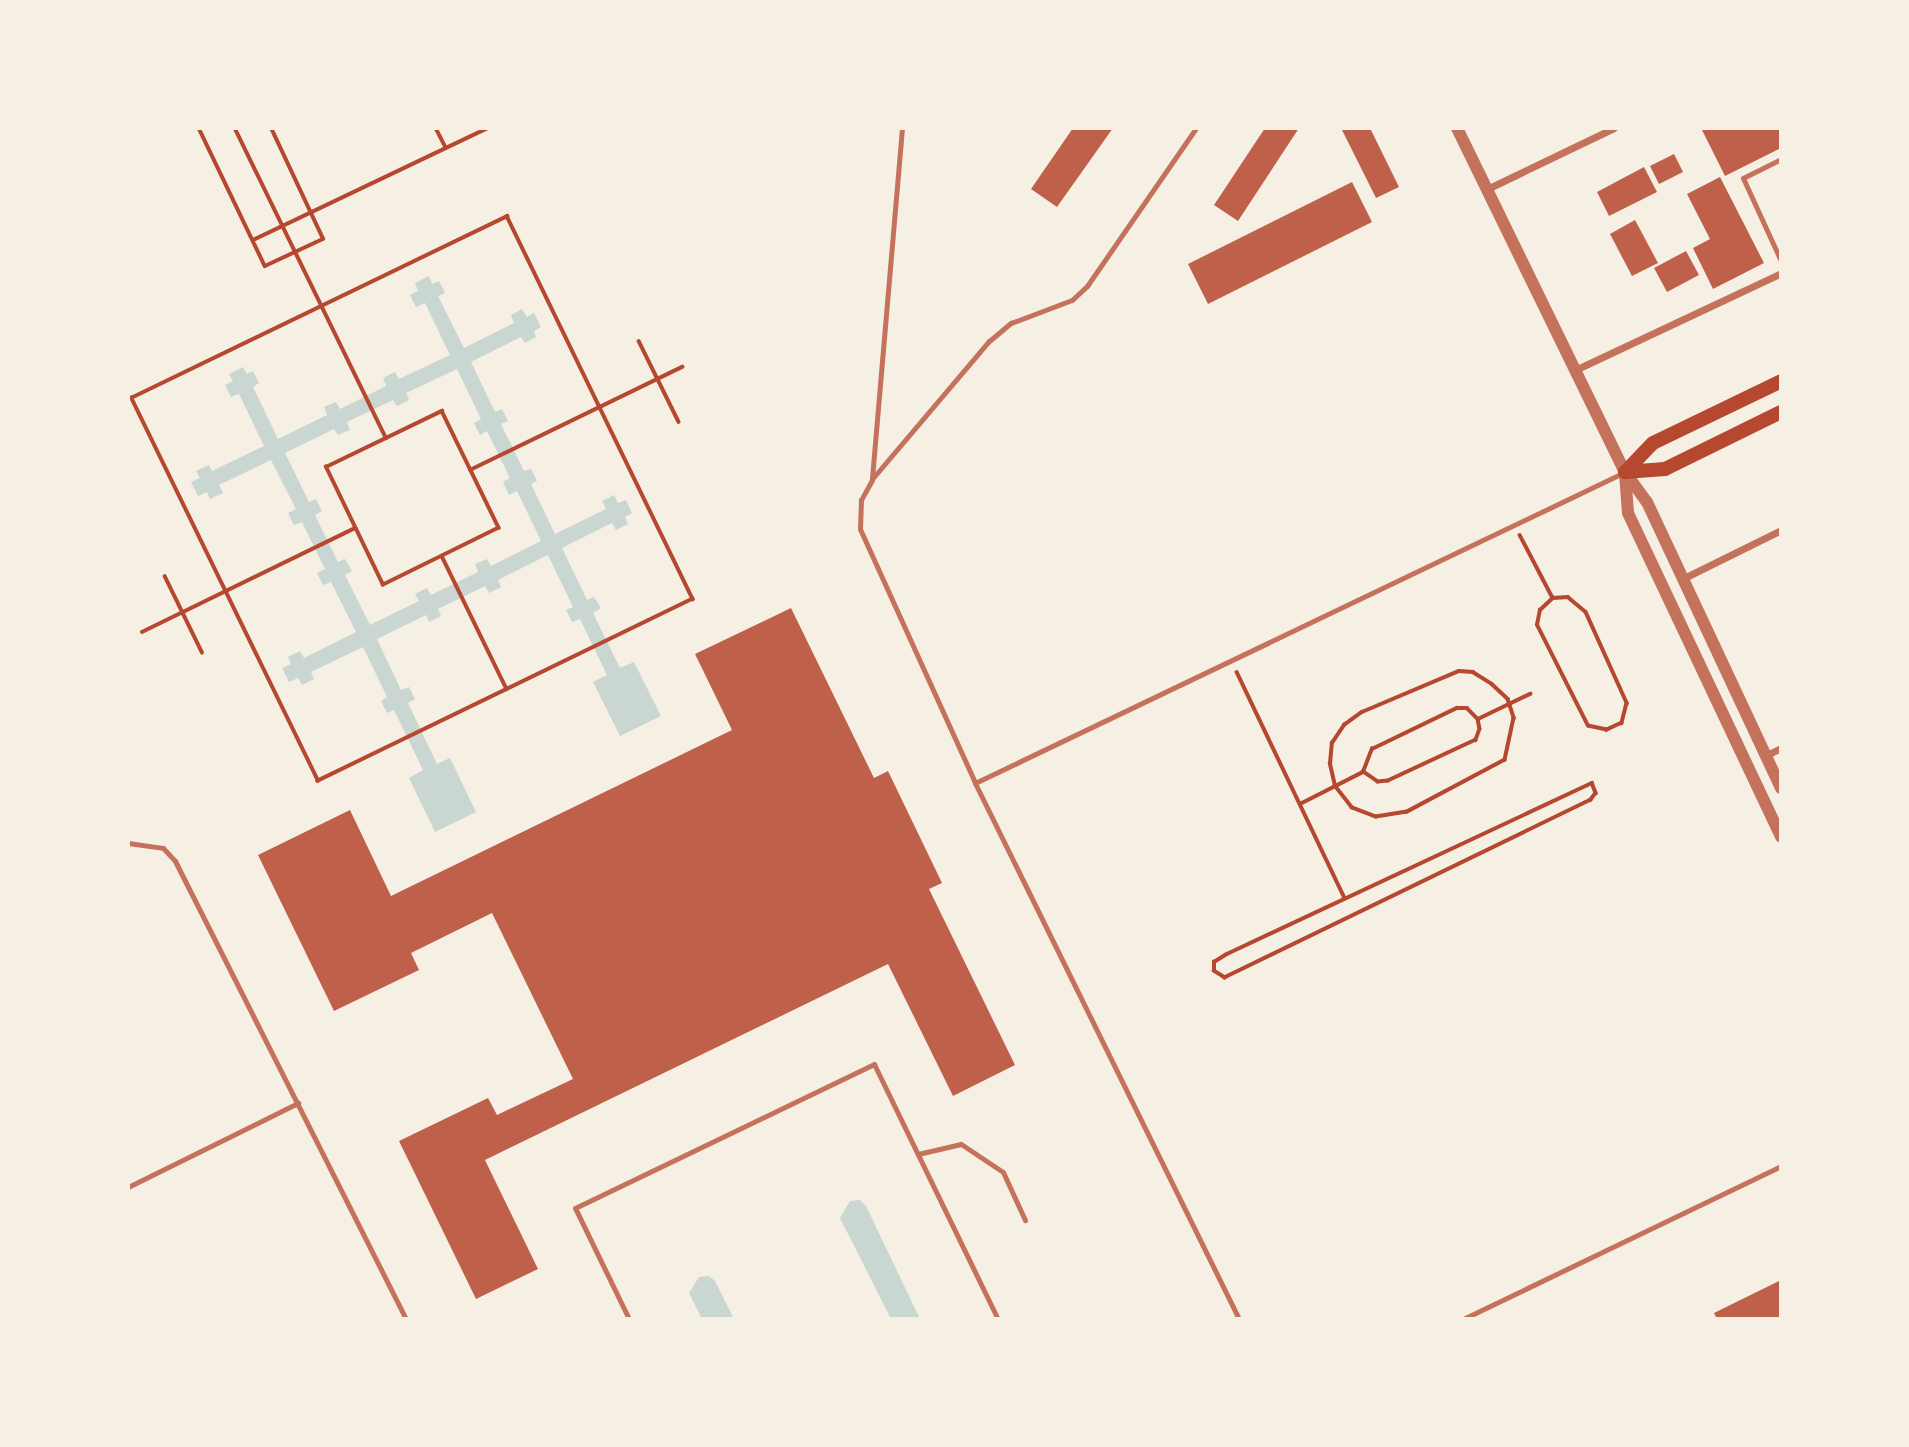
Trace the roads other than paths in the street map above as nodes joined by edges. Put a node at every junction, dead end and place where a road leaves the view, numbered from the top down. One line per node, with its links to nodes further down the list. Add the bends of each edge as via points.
1 (902, 128): 13 (lane)
2 (1196, 128): 13 (lane, via 1087,286 1072,300 1011,323 988,342)
3 (1457, 128): 6 (street)
4 (1614, 128): 6 (street)
5 (1781, 159): 7 (lane, via 1743,178)
6 (1484, 190): 9 (street)
7 (1781, 261)
8 (1781, 273): 9 (street)
9 (1575, 370): 12 (street)
10 (1781, 381): 12 (main road, via 1653,443)
11 (1781, 412): 12 (main road, via 1665,469)
12 (1625, 472): 15 (street, via 1647,502); 18 (lane); 20 (street, via 1628,513)
13 (872, 480): 18 (lane, via 861,500 860,529)
14 (1781, 530): 15 (street)
15 (1684, 578): 17 (street)
16 (1781, 748): 17 (street)
17 (1765, 756): 19 (street)
18 (975, 783): 30 (lane)
19 (1781, 788)
20 (1781, 837)
21 (128, 844): 22 (lane, via 163,848 175,861)
22 (298, 1103): 25 (lane); 28 (lane)
23 (918, 1154): 26 (lane, via 961,1144 1003,1172); 27 (lane, via 874,1064 575,1208); 29 (lane)
24 (1781, 1166): 31 (lane)
25 (128, 1187)
26 (1025, 1220)
27 (626, 1318)
28 (406, 1319)
29 (998, 1319)
30 (1239, 1319)
31 (1463, 1319)

